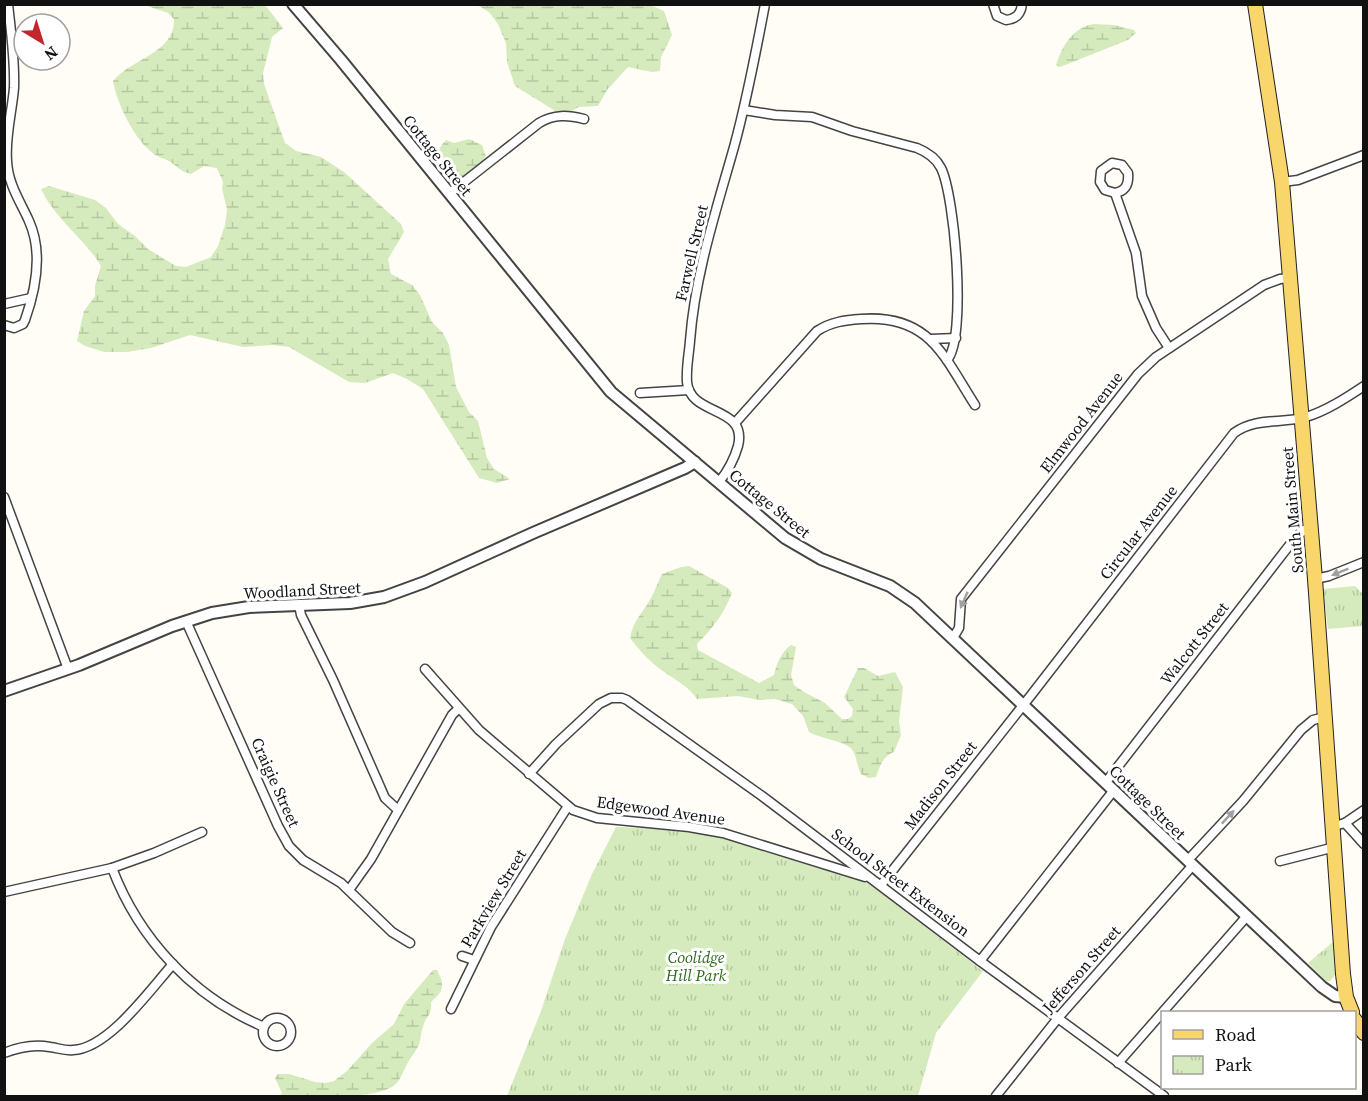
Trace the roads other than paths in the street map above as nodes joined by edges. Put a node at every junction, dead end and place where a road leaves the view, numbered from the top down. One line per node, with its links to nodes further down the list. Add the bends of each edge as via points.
1 (9, 4): 11 (street, via 14,78 7,148)
2 (293, 4): 12 (street, Cottage Street)
3 (765, 4): 7 (street, Farwell Street)
4 (993, 4): 5 (street, via 997,16 1006,20 1019,14)
5 (1022, 4)
6 (1255, 4): 10 (main road, South Main Street)
7 (744, 110): 18 (street, via 819,119 917,148 938,163 945,177 956,231); 23 (street, Farwell Street, via 697,282)
8 (584, 119): 12 (street, via 565,115 546,118)
9 (1364, 155): 10 (street, via 1298,180)
10 (1282, 182): 14 (main road, South Main Street)
11 (8, 185): 15 (street, via 36,243)
12 (450, 193): 28 (street, Cottage Street, via 611,392)
13 (1115, 193): 20 (street, via 1134,246 1142,296)
14 (1290, 278): 20 (street, Elmwood Avenue, via 1264,285); 26 (main road, South Main Street)
15 (31, 298): 16 (street); 17 (street, via 22,324)
16 (4, 304)
17 (4, 326)
18 (956, 338): 19 (street); 21 (street)
19 (931, 339): 21 (street); 27 (street, via 912,327 886,319 825,326 810,337)
20 (1169, 348): 36 (street, Elmwood Avenue, one-way to 36, via 1133,380 962,599 959,628)
21 (947, 360): 25 (street)
22 (1364, 386): 26 (street, Circular Avenue, via 1322,411)
23 (689, 390): 24 (street); 27 (street, via 694,399)
24 (640, 393)
25 (975, 405)
26 (1301, 418): 31 (main road, South Main Street); 40 (street, Circular Avenue, via 1251,423 1234,433)
27 (735, 423): 29 (street, via 740,433 736,451)
28 (695, 462): 29 (street, Cottage Street); 34 (street, Woodland Street, via 397,593 362,602)
29 (719, 482): 36 (street, Cottage Street, via 791,542 821,559 890,586)
30 (4, 497): 37 (street)
31 (1311, 529): 33 (main road, South Main Street); 44 (street, Walcott Street, via 1295,538)
32 (1364, 562): 33 (street, one-way to 33)
33 (1315, 579): 42 (main road, South Main Street)
34 (299, 605): 35 (street, Woodland Street, via 223,610); 47 (street, via 385,798)
35 (186, 621): 37 (street, Woodland Street); 58 (street, Craigie Street, via 284,837 303,860)
36 (953, 638): 40 (street, Cottage Street)
37 (68, 669): 39 (street, Woodland Street)
38 (425, 669): 41 (street, Edgewood Avenue)
39 (4, 691)
40 (1024, 704): 44 (street, Cottage Street); 57 (street, Madison Street)
41 (458, 709): 43 (street, Edgewood Avenue); 47 (street)
42 (1325, 717): 49 (main road, South Main Street); 54 (street, Jefferson Street, one-way to 42, via 1302,730 1313,720)
43 (528, 774): 46 (street, Edgewood Avenue); 56 (street, School Street Extension, via 599,704 622,698)
44 (1106, 782): 45 (street, Cottage Street)
45 (1114, 790): 54 (street, Cottage Street); 64 (street)
46 (567, 806): 56 (street, Edgewood Avenue, via 597,818 723,833); 63 (street, Parkview Street)
47 (398, 810): 58 (street)
48 (1364, 810): 49 (street)
49 (1339, 825): 51 (street); 52 (main road, South Main Street)
50 (202, 832): 55 (street)
51 (1364, 844)
52 (1335, 847): 53 (street); 66 (main road, South Main Street)
53 (1280, 861)
54 (1190, 862): 60 (street, Cottage Street); 71 (street, Jefferson Street)
55 (112, 868): 59 (street); 65 (street, via 132,911)
56 (873, 879): 57 (street, School Street Extension)
57 (881, 885): 64 (street, School Street Extension)
58 (349, 890): 61 (street, Craigie Street, via 392,932)
59 (4, 892)
60 (1246, 916): 66 (street, Cottage Street, via 1324,989); 68 (street)
61 (410, 943)
62 (462, 956): 63 (street)
63 (474, 960): 67 (street, Parkview Street)
64 (980, 961): 71 (street, School Street Extension)
65 (173, 964): 72 (street, via 215,1001); 73 (street, via 117,1027 96,1044 71,1051 33,1046)
66 (1346, 997): 69 (main road, South Main Street)
67 (451, 1009)
68 (1163, 1011)
69 (1352, 1011)
70 (1161, 1014): 74 (street)
71 (1058, 1018): 74 (street, School Street Extension); 75 (street, Jefferson Street)
72 (264, 1027)
73 (4, 1053)
74 (1118, 1063): 76 (street, School Street Extension)
75 (996, 1096)
76 (1164, 1096)

